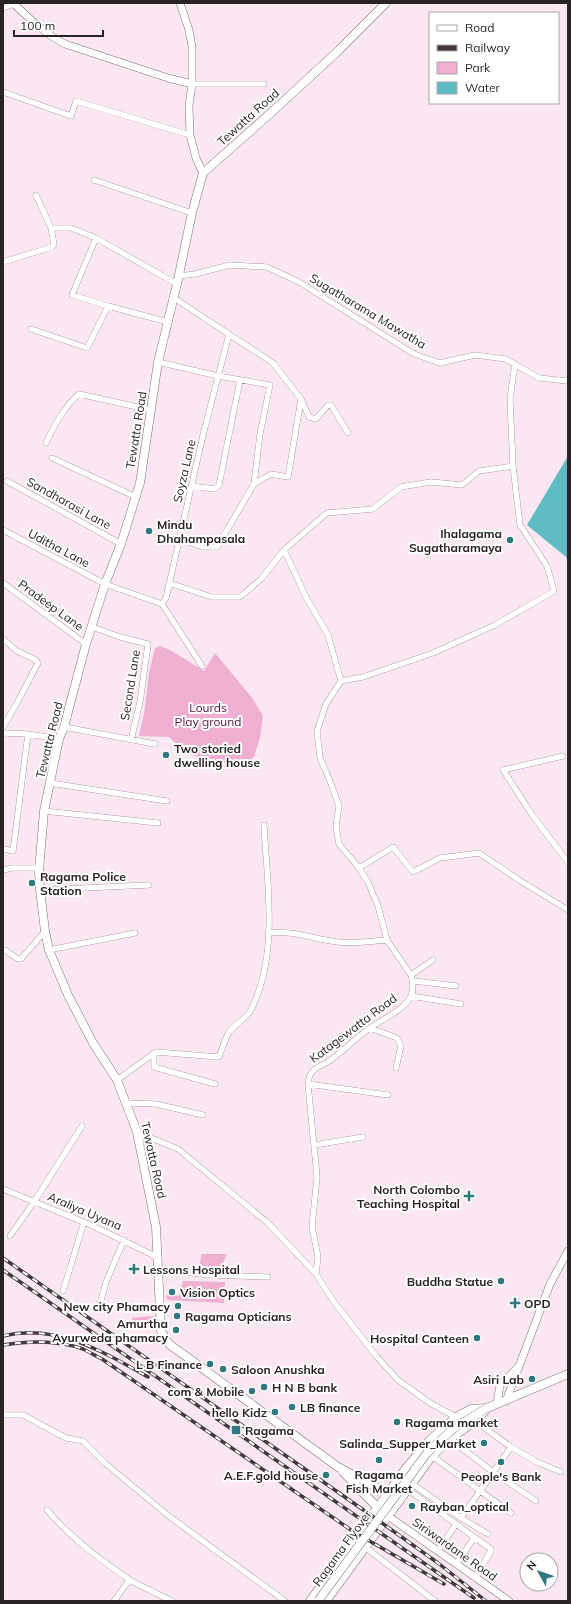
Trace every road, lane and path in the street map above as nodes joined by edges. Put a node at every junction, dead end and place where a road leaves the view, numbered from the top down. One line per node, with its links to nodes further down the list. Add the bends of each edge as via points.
1 (180, 3): 5 (street, via 191,42)
2 (386, 3): 9 (main road, Tewatta Road, via 290,96)
3 (14, 4): 4 (street); 5 (street, via 52,38 65,44)
4 (3, 8)
5 (192, 84): 6 (street); 8 (street, via 189,106)
6 (264, 84)
7 (3, 92): 8 (street, via 71,116 76,101)
8 (190, 135): 9 (street)
9 (203, 173): 12 (main road, Tewatta Road)
10 (94, 180): 12 (street)
11 (36, 195): 13 (street)
12 (192, 213): 16 (main road, Tewatta Road)
13 (51, 228): 14 (street, via 71,228); 15 (street, via 54,244 52,247)
14 (96, 238): 16 (street); 18 (street, via 72,295)
15 (3, 262)
16 (178, 280): 17 (main road, Tewatta Road); 23 (street, Sugatharama Mawatha, via 230,265 267,267 299,282 414,354 440,363 475,356 506,359)
17 (174, 298): 19 (main road, Tewatta Road); 21 (street)
18 (108, 306): 19 (street); 20 (street, via 87,348)
19 (168, 322): 22 (main road, Tewatta Road)
20 (31, 329)
21 (230, 334): 24 (street, Soyza Lane); 27 (street, via 273,363)
22 (158, 362): 24 (street); 28 (main road, Tewatta Road)
23 (515, 364): 26 (street, Sugatharama Mawatha, via 539,378); 32 (street, via 510,399)
24 (218, 376): 25 (street); 35 (street, Soyza Lane)
25 (240, 380): 34 (street, via 270,385 260,434); 35 (street, via 218,485 214,489)
26 (568, 381)
27 (301, 399): 29 (street, via 309,417 313,419 330,405); 34 (street, via 288,477 271,474)
28 (151, 410): 30 (street, via 79,394 70,402 55,424); 36 (main road, Tewatta Road)
29 (348, 433)
30 (46, 443)
31 (52, 458): 36 (street)
32 (513, 466): 40 (street, via 479,471 462,485 431,482 401,487 373,509 326,513); 49 (street, via 520,525 547,566 554,591 495,625 432,653)
33 (7, 481): 39 (street, Sandharasi Lane)
34 (254, 484): 38 (street, via 217,547 203,547)
35 (192, 486): 38 (street, Soyza Lane)
36 (136, 497): 39 (main road, Tewatta Road)
37 (3, 530): 43 (street, Uditha Lane)
38 (180, 539): 42 (street, Soyza Lane)
39 (121, 544): 43 (main road, Tewatta Road)
40 (284, 550): 42 (street, via 261,579 240,597 212,597); 49 (street, via 307,599 328,635)
41 (3, 583): 47 (street, Pradeep Lane)
42 (170, 583): 44 (street, Soyza Lane)
43 (105, 584): 44 (street); 45 (main road, Tewatta Road)
44 (162, 604): 48 (street)
45 (92, 627): 47 (main road, Tewatta Road); 55 (street, Second Lane, via 148,644 140,702)
46 (3, 639): 50 (street, via 38,663)
47 (86, 644): 51 (main road, Tewatta Road)
48 (202, 666)
49 (341, 682): 66 (street, via 326,704 317,731 320,758 338,806 336,826 339,844)
50 (3, 727)
51 (64, 727): 54 (main road, Tewatta Road); 55 (street)
52 (3, 732): 53 (street)
53 (28, 734): 54 (street); 63 (street, via 13,851)
54 (59, 739): 58 (main road, Tewatta Road)
55 (131, 740): 56 (street)
56 (155, 744)
57 (563, 756): 64 (street, via 503,770)
58 (50, 783): 59 (street); 60 (main road, Tewatta Road)
59 (167, 802)
60 (44, 811): 61 (street); 65 (main road, Tewatta Road)
61 (158, 823)
62 (264, 825): 73 (street)
63 (3, 849)
64 (568, 862)
65 (40, 868): 67 (street); 69 (main road, Tewatta Road)
66 (359, 868): 70 (street, via 393,846 413,872 440,858 479,853); 74 (street, via 378,906)
67 (3, 870)
68 (149, 885): 69 (street)
69 (40, 890): 71 (main road, Tewatta Road)
70 (568, 910)
71 (45, 931): 75 (street, via 21,959); 76 (main road, Tewatta Road)
72 (135, 933): 76 (street)
73 (268, 934): 74 (street, via 295,932 338,942); 84 (street, via 266,963 257,996 249,1013 229,1032 219,1058)
74 (387, 940): 78 (street)
75 (3, 950)
76 (49, 950): 86 (main road, Tewatta Road, via 68,995 93,1043)
77 (433, 960): 78 (street)
78 (411, 975): 79 (street)
79 (414, 981): 80 (street); 81 (street, Katagewatta Road)
80 (456, 986)
81 (411, 996): 82 (street); 83 (street, Katagewatta Road, via 404,1006)
82 (461, 1004)
83 (370, 1028): 85 (street, via 397,1038 401,1046); 88 (street, Katagewatta Road, via 330,1061 315,1069 309,1075)
84 (154, 1053): 86 (street); 87 (street, via 154,1067)
85 (396, 1068)
86 (117, 1080): 90 (main road, Tewatta Road)
87 (215, 1084)
88 (308, 1084): 89 (street); 95 (street)
89 (388, 1095)
90 (126, 1103): 91 (street, via 156,1104); 93 (main road, Tewatta Road)
91 (203, 1115)
92 (82, 1126): 97 (street)
93 (138, 1132): 102 (main road, Tewatta Road, via 156,1227); 104 (street, via 178,1149 268,1223)
94 (363, 1137): 95 (street)
95 (314, 1146): 104 (street, via 317,1177 312,1228 318,1257)
96 (3, 1189): 97 (street, Araliya Uyana)
97 (34, 1202): 98 (street, Araliya Uyana); 99 (street)
98 (84, 1222): 100 (street, Araliya Uyana); 106 (street)
99 (10, 1236)
100 (124, 1240): 102 (street, Araliya Uyana); 107 (street, via 106,1282)
101 (568, 1251): 108 (street, via 550,1284)
102 (157, 1257): 103 (main road, Tewatta Road)
103 (158, 1269): 105 (street, via 209,1275); 119 (main road, Tewatta Road, via 162,1331 169,1344)
104 (316, 1274): 114 (street, via 343,1314 398,1380)
105 (268, 1277)
106 (63, 1291)
107 (100, 1304)
108 (520, 1364): 110 (street); 111 (street, via 500,1385)
109 (568, 1374): 110 (main road)
110 (506, 1401): 111 (main road)
111 (497, 1404): 112 (main road)
112 (487, 1408): 114 (main road, via 472,1409); 115 (main road); 144 (main road, Ragama Flyover, bridge, via 454,1428 427,1453)
113 (3, 1415): 142 (street, via 23,1415 66,1438 83,1441 106,1464 170,1517)
114 (456, 1418): 124 (main road, via 430,1440)
115 (475, 1421): 116 (main road); 117 (street)
116 (450, 1439): 118 (main road); 120 (street)
117 (511, 1447): 120 (street); 121 (street)
118 (432, 1456): 122 (main road); 123 (street)
119 (338, 1467): 124 (main road, Tewatta Road); 127 (main road, Tewatta Road)
120 (493, 1472): 123 (street); 126 (street)
121 (561, 1472)
122 (409, 1486): 125 (main road); 131 (street); 132 (street)
123 (480, 1491): 129 (street); 131 (street)
124 (388, 1493): 125 (main road, Tewatta Road); 127 (main road)
125 (399, 1500): 130 (main road)
126 (536, 1501)
127 (377, 1508): 130 (main road, Tewatta Road); 143 (main road)
128 (47, 1510): 139 (street, via 64,1530 86,1549)
129 (511, 1513)
130 (388, 1516): 135 (main road); 136 (street, Siriwardane Road)
131 (461, 1518): 133 (street)
132 (456, 1524): 134 (street); 136 (street)
133 (488, 1534)
134 (474, 1538): 137 (street); 138 (street, via 491,1549)
135 (365, 1547): 145 (main road); 146 (street)
136 (438, 1551): 137 (street, Siriwardane Road)
137 (456, 1564): 138 (street, Siriwardane Road)
138 (475, 1578): 147 (street, Siriwardane Road)
139 (131, 1581): 140 (street); 141 (street)
140 (114, 1601)
141 (172, 1601)
142 (285, 1601)
143 (310, 1601)
144 (318, 1601)
145 (326, 1601)
146 (435, 1601)
147 (509, 1601)

